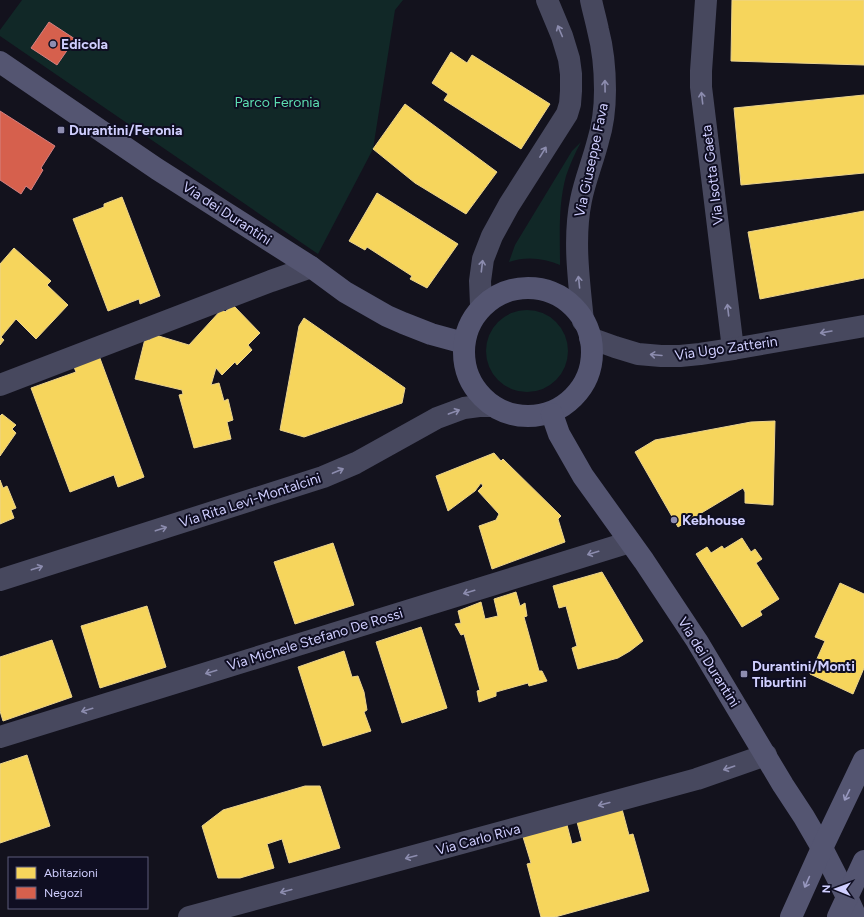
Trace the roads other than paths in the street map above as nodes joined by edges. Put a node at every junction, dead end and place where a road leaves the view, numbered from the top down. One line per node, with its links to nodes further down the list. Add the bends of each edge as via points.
1 (547, 0): 6 (street, one-way to 1, via 480,281 483,259 492,236 567,114 570,104 569,59)
2 (591, 0): 8 (street, Via Giuseppe Fava, one-way to 2, via 578,268 579,212 599,140 605,91 602,46)
3 (706, 0): 10 (street, Via Isotta Gaeta, one-way to 3, via 701,87)
4 (0, 62): 5 (street, Via dei Durantini, via 164,173)
5 (311, 267): 9 (street, Via dei Durantini, via 345,292 387,316 419,330); 11 (street)
6 (481, 305): 8 (street, via 504,290 534,288 558,296 570,306); 9 (street, via 470,323)
7 (864, 326): 10 (street, Via Ugo Zatterin, one-way to 10)
8 (587, 329): 10 (street, Via Ugo Zatterin, one-way to 8, via 680,356 638,354 614,347); 13 (street, via 590,364 588,374 570,402)
9 (464, 343): 12 (street, via 466,365 472,383)
10 (733, 349)
11 (0, 385)
12 (493, 406): 13 (street, via 526,416); 15 (street, Via Rita Levi-Montalcini, one-way to 12, via 323,477 356,463 437,418 464,408)
13 (552, 414): 14 (street, Via dei Durantini, via 559,434 583,476)
14 (630, 542): 16 (street, Via Michele Stefano De Rossi, one-way to 16); 17 (street, Via dei Durantini, via 697,641)
15 (0, 580)
16 (0, 737)
17 (766, 755): 19 (street, Via dei Durantini); 22 (street, Via Carlo Riva, one-way to 22, via 697,779)
18 (864, 760): 19 (street, one-way to 19)
19 (822, 848): 21 (street, Via dei Durantini); 23 (street, one-way to 23)
20 (864, 862): 21 (street)
21 (847, 897): 24 (street); 25 (street, Via dei Durantini)
22 (188, 917)
23 (791, 917)
24 (838, 917)
25 (856, 917)

